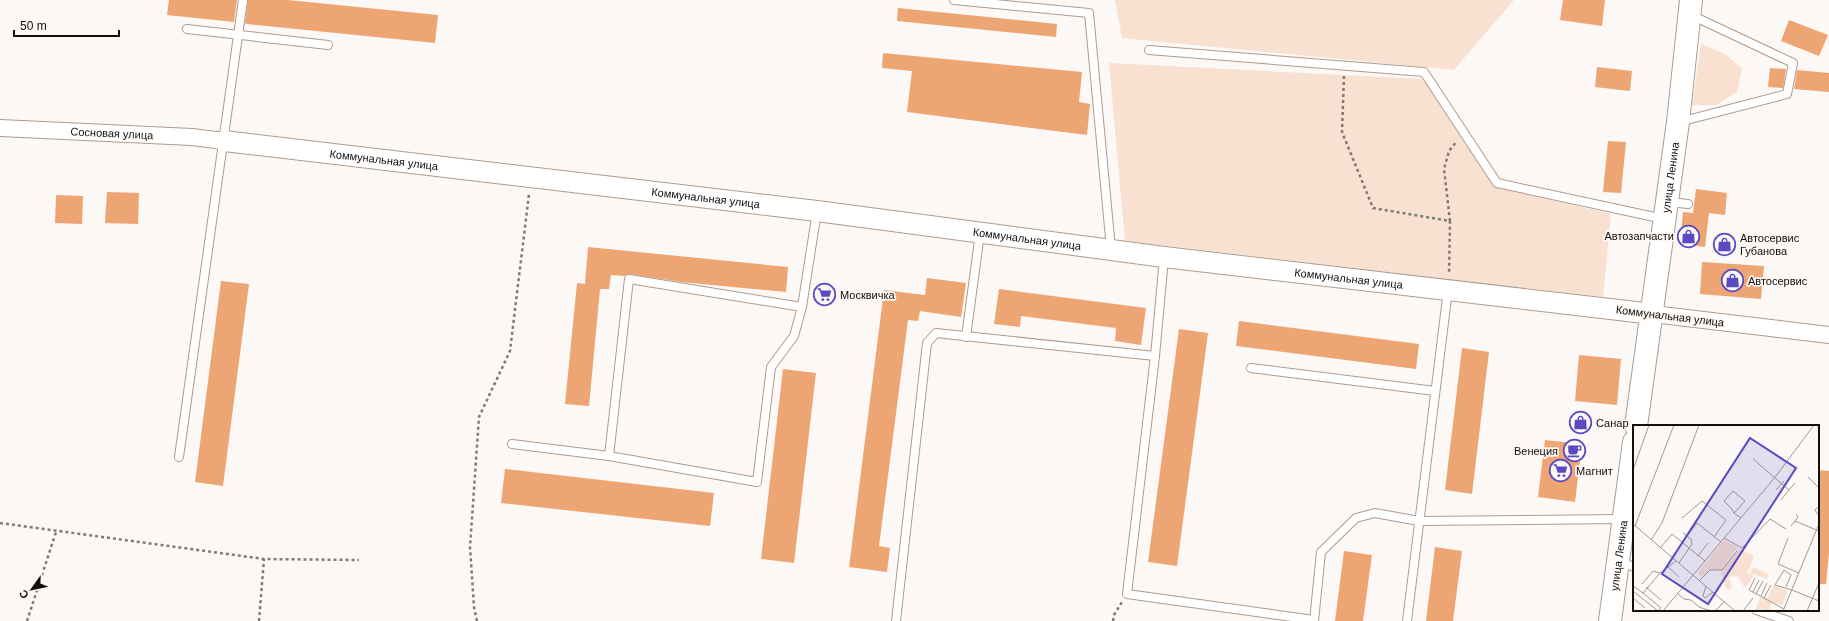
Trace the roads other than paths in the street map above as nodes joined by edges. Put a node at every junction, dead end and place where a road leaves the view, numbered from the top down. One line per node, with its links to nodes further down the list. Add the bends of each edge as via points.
1 (242, 0): 5 (lane)
2 (954, 0): 15 (lane, via 1089,14)
3 (1690, 7): 8 (main road, улица Ленина); 8 (lane, via 1793,63 1787,94)
4 (187, 29): 5 (lane)
5 (238, 35): 6 (lane); 10 (lane)
6 (328, 46)
7 (1149, 50): 12 (lane, via 1424,72 1497,183)
8 (1678, 122): 12 (main road, улица Ленина)
9 (0, 128): 10 (street, Сосновая улица, via 192,137)
10 (224, 141): 13 (street, Коммунальная улица); 29 (lane)
11 (1688, 204): 12 (lane)
12 (1665, 210): 19 (main road, улица Ленина)
13 (817, 211): 14 (street, Коммунальная улица); 18 (lane)
14 (980, 233): 15 (street, Коммунальная улица); 21 (lane)
15 (1111, 250): 16 (street, Коммунальная улица)
16 (1164, 257): 17 (street, Коммунальная улица); 22 (lane)
17 (1448, 289): 19 (street, Коммунальная улица); 24 (lane)
18 (802, 307): 28 (lane, via 794,336 771,367 757,482); 28 (lane, via 630,279)
19 (1652, 314): 20 (street, Коммунальная улица); 25 (main road, улица Ленина)
20 (1829, 335)
21 (966, 337): 22 (lane); 34 (lane, via 936,333 927,343)
22 (1156, 356): 35 (lane, via 1127,594)
23 (1251, 368): 24 (lane)
24 (1435, 391): 31 (lane)
25 (1636, 425)
26 (512, 444): 28 (lane)
27 (1633, 450): 30 (main road, улица Ленина)
28 (609, 456)
29 (179, 457)
30 (1624, 519): 31 (lane); 32 (main road, улица Ленина)
31 (1419, 521): 35 (lane, via 1375,514 1356,518 1321,552); 36 (lane)
32 (1626, 564): 37 (main road, улица Ленина)
33 (1759, 611): 38 (lane)
34 (896, 621)
35 (1314, 621)
36 (1407, 621)
37 (1610, 621)
38 (1788, 621)

